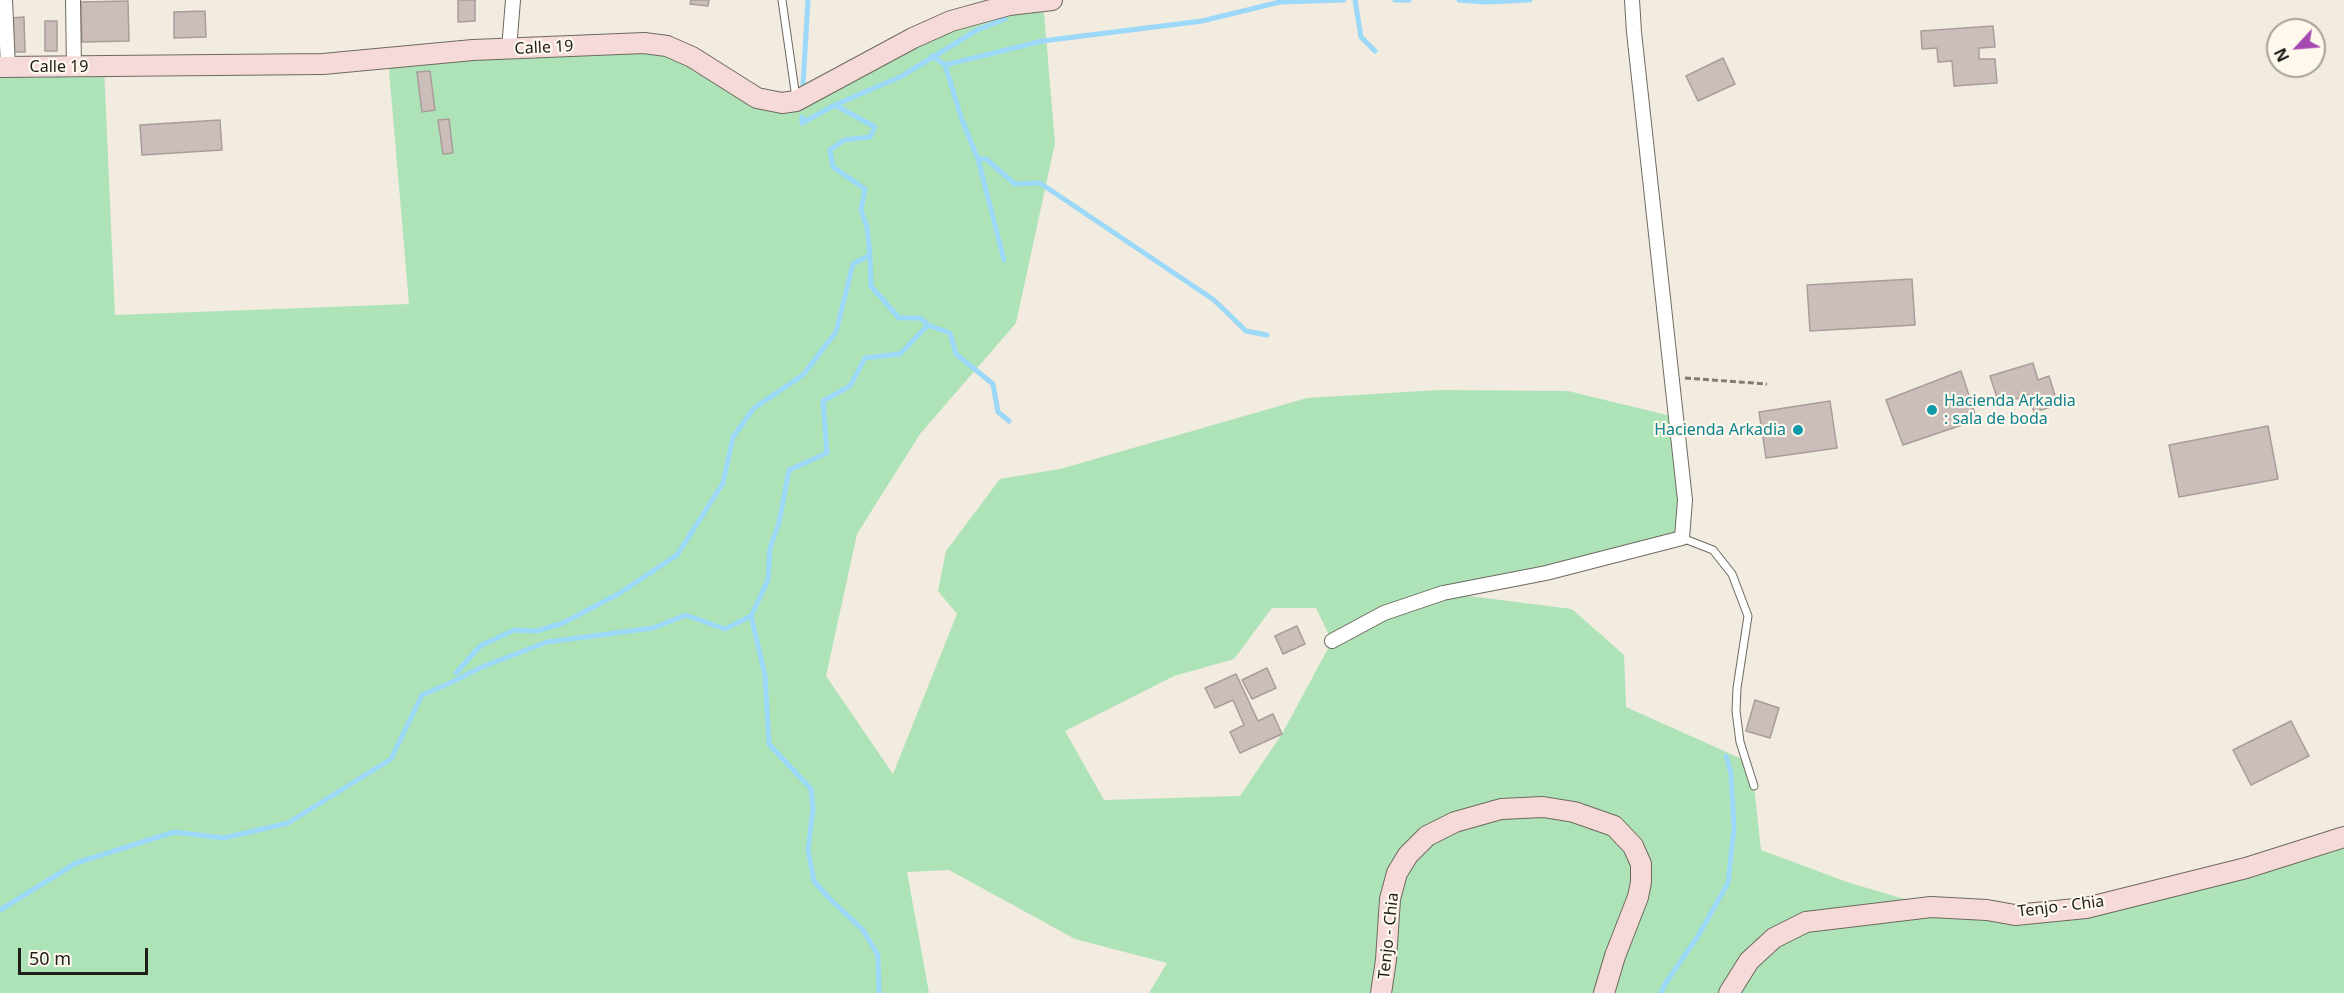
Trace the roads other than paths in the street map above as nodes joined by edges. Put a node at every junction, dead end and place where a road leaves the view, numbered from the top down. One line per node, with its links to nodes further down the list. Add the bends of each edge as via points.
1 (5, 0): 9 (street)
2 (73, 0): 10 (street)
3 (513, 0): 8 (street)
4 (782, 0): 11 (lane)
5 (1043, 0): 6 (street); 11 (street, via 1009,4 951,21)
6 (1052, 0)
7 (1632, 0): 12 (street, via 1684,500)
8 (508, 50): 10 (street, Calle 19, via 322,64); 11 (street, Calle 19, via 644,43 667,46 757,98)
9 (4, 67): 10 (street, Calle 19)
10 (74, 67)
11 (796, 101)
12 (1682, 538): 13 (street, via 1546,573 1443,593 1384,613); 14 (lane, via 1713,550 1732,574 1748,616 1736,711 1740,742)
13 (1332, 641)
14 (1754, 786)
15 (2344, 837): 18 (street, Tenjo - Chia, via 2246,868 2086,908 2015,915 1931,907 1806,922 1766,945 1749,961)
16 (1381, 993): 17 (street, Tenjo - Chia, via 1390,899 1397,873 1408,855 1427,836 1455,822 1501,809 1543,807 1574,812 1614,826 1634,846 1641,864 1638,897)
17 (1604, 993)
18 (1729, 993)

